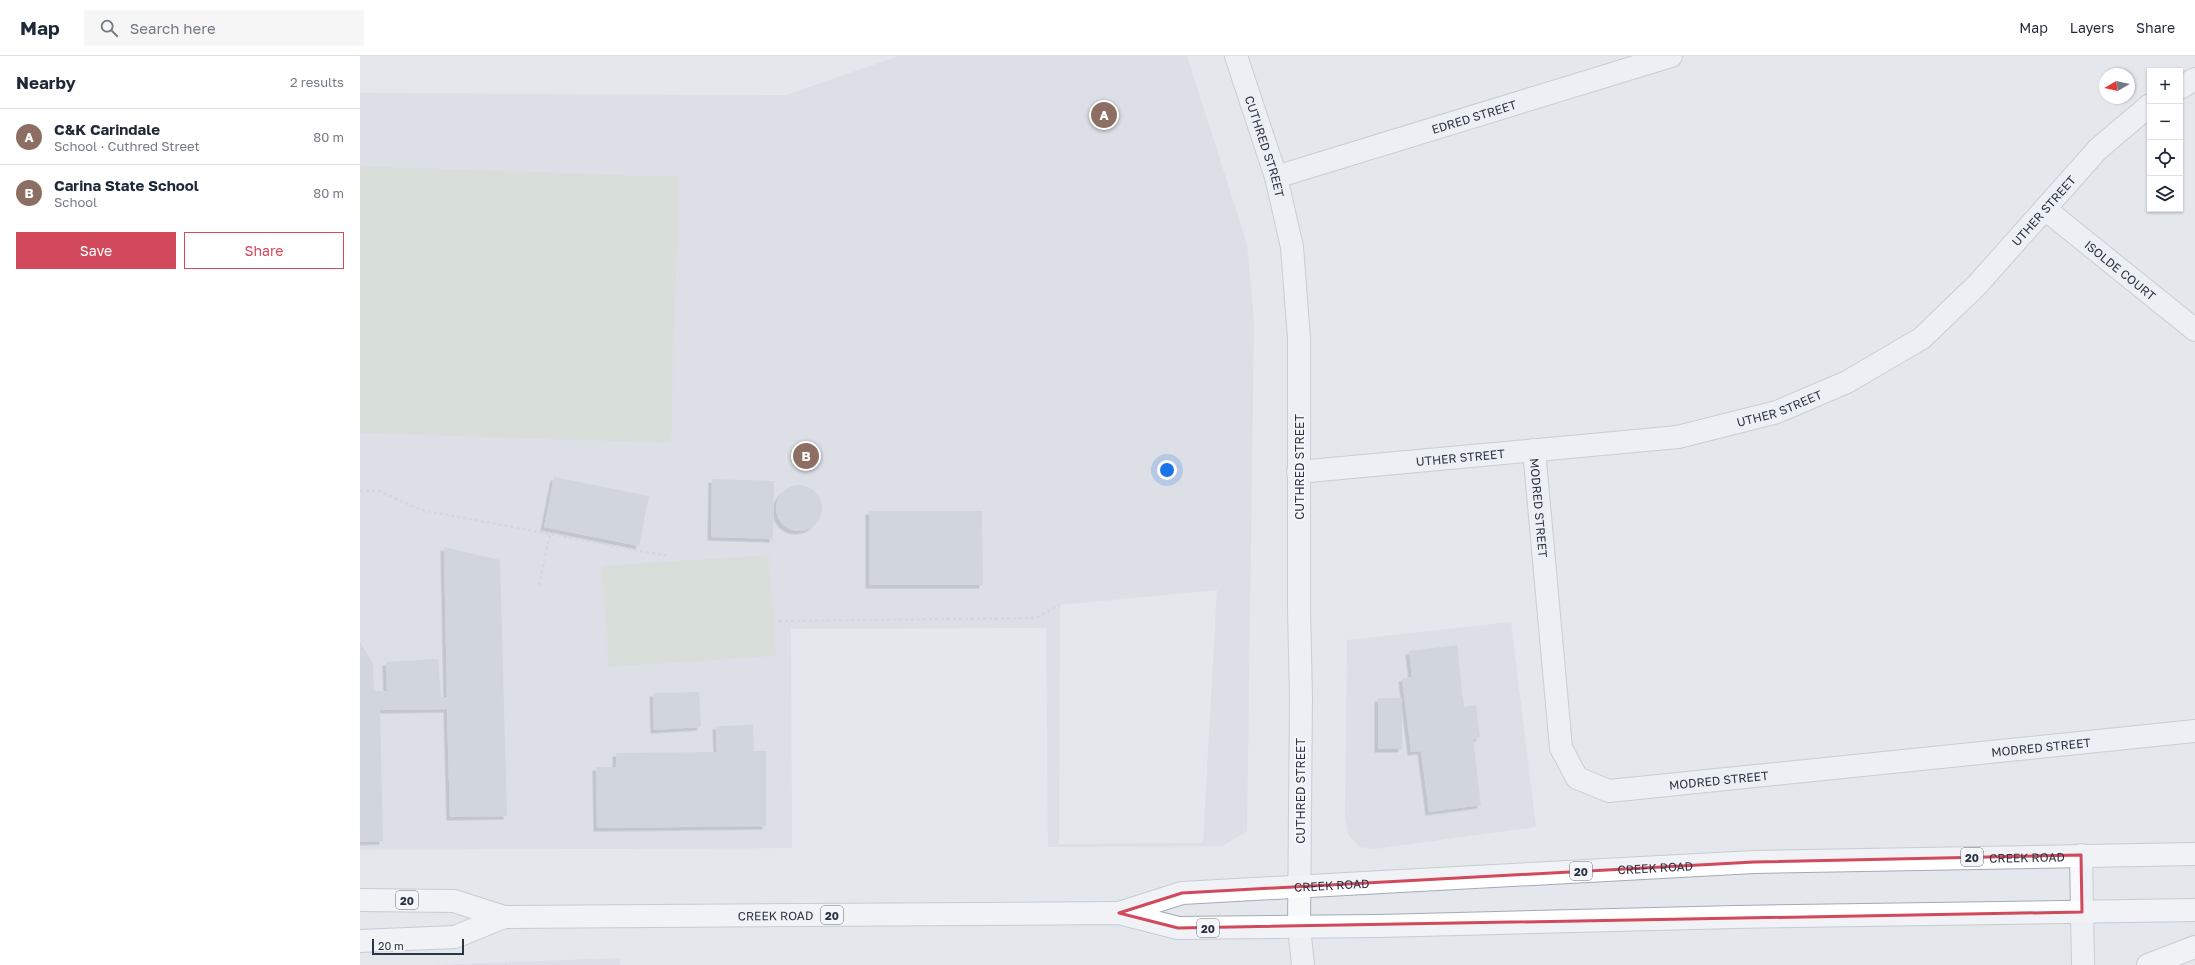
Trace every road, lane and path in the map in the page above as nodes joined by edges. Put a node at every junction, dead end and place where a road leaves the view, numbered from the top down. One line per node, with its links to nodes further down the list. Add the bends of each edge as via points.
1 (1236, 56): 6 (street, CUTHRED STREET)
2 (1671, 56): 6 (street, EDRED STREET)
3 (2195, 79): 4 (street)
4 (2183, 86)
5 (2147, 108): 7 (street, UTHER STREET, via 2098,149)
6 (1276, 177): 10 (street, CUTHRED STREET, via 1292,247 1299,338)
7 (2045, 209): 8 (street, ISOLDE COURT); 9 (street, UTHER STREET, via 1978,286 1922,338 1848,382 1776,412 1678,438)
8 (2195, 330)
9 (1534, 450): 10 (street, UTHER STREET); 19 (street, MODRED STREET, via 1561,748 1577,778 1609,791)
10 (1298, 472): 22 (street, CUTHRED STREET)
11 (360, 491): 13 (path, via 379,491 421,510)
12 (544, 527): 13 (path)
13 (543, 532): 14 (path)
14 (550, 533): 15 (path); 16 (path)
15 (669, 556)
16 (539, 585)
17 (1060, 605): 18 (path, via 1036,618)
18 (779, 621)
19 (2195, 731)
20 (2195, 854): 21 (main road, CREEK ROAD / 20)
21 (2081, 855): 22 (main road, CREEK ROAD / 20, via 1754,862); 25 (street)
22 (1300, 886): 26 (main road, CREEK ROAD / 20, via 1182,893); 28 (street, CUTHRED STREET)
23 (360, 900): 27 (main road, CREEK ROAD / 20, via 454,900)
24 (2195, 910): 25 (main road, CREEK ROAD / 20)
25 (2082, 912): 28 (main road, CREEK ROAD / 20); 32 (street)
26 (1119, 913): 27 (main road, CREEK ROAD / 20); 28 (main road, CREEK ROAD / 20, via 1178,928)
27 (504, 917): 29 (main road, CREEK ROAD / 20, via 455,937)
28 (1299, 927): 31 (street, CUTHRED STREET)
29 (360, 941)
30 (2195, 947): 33 (main road)
31 (1303, 965)
32 (2083, 965)
33 (2148, 965)

